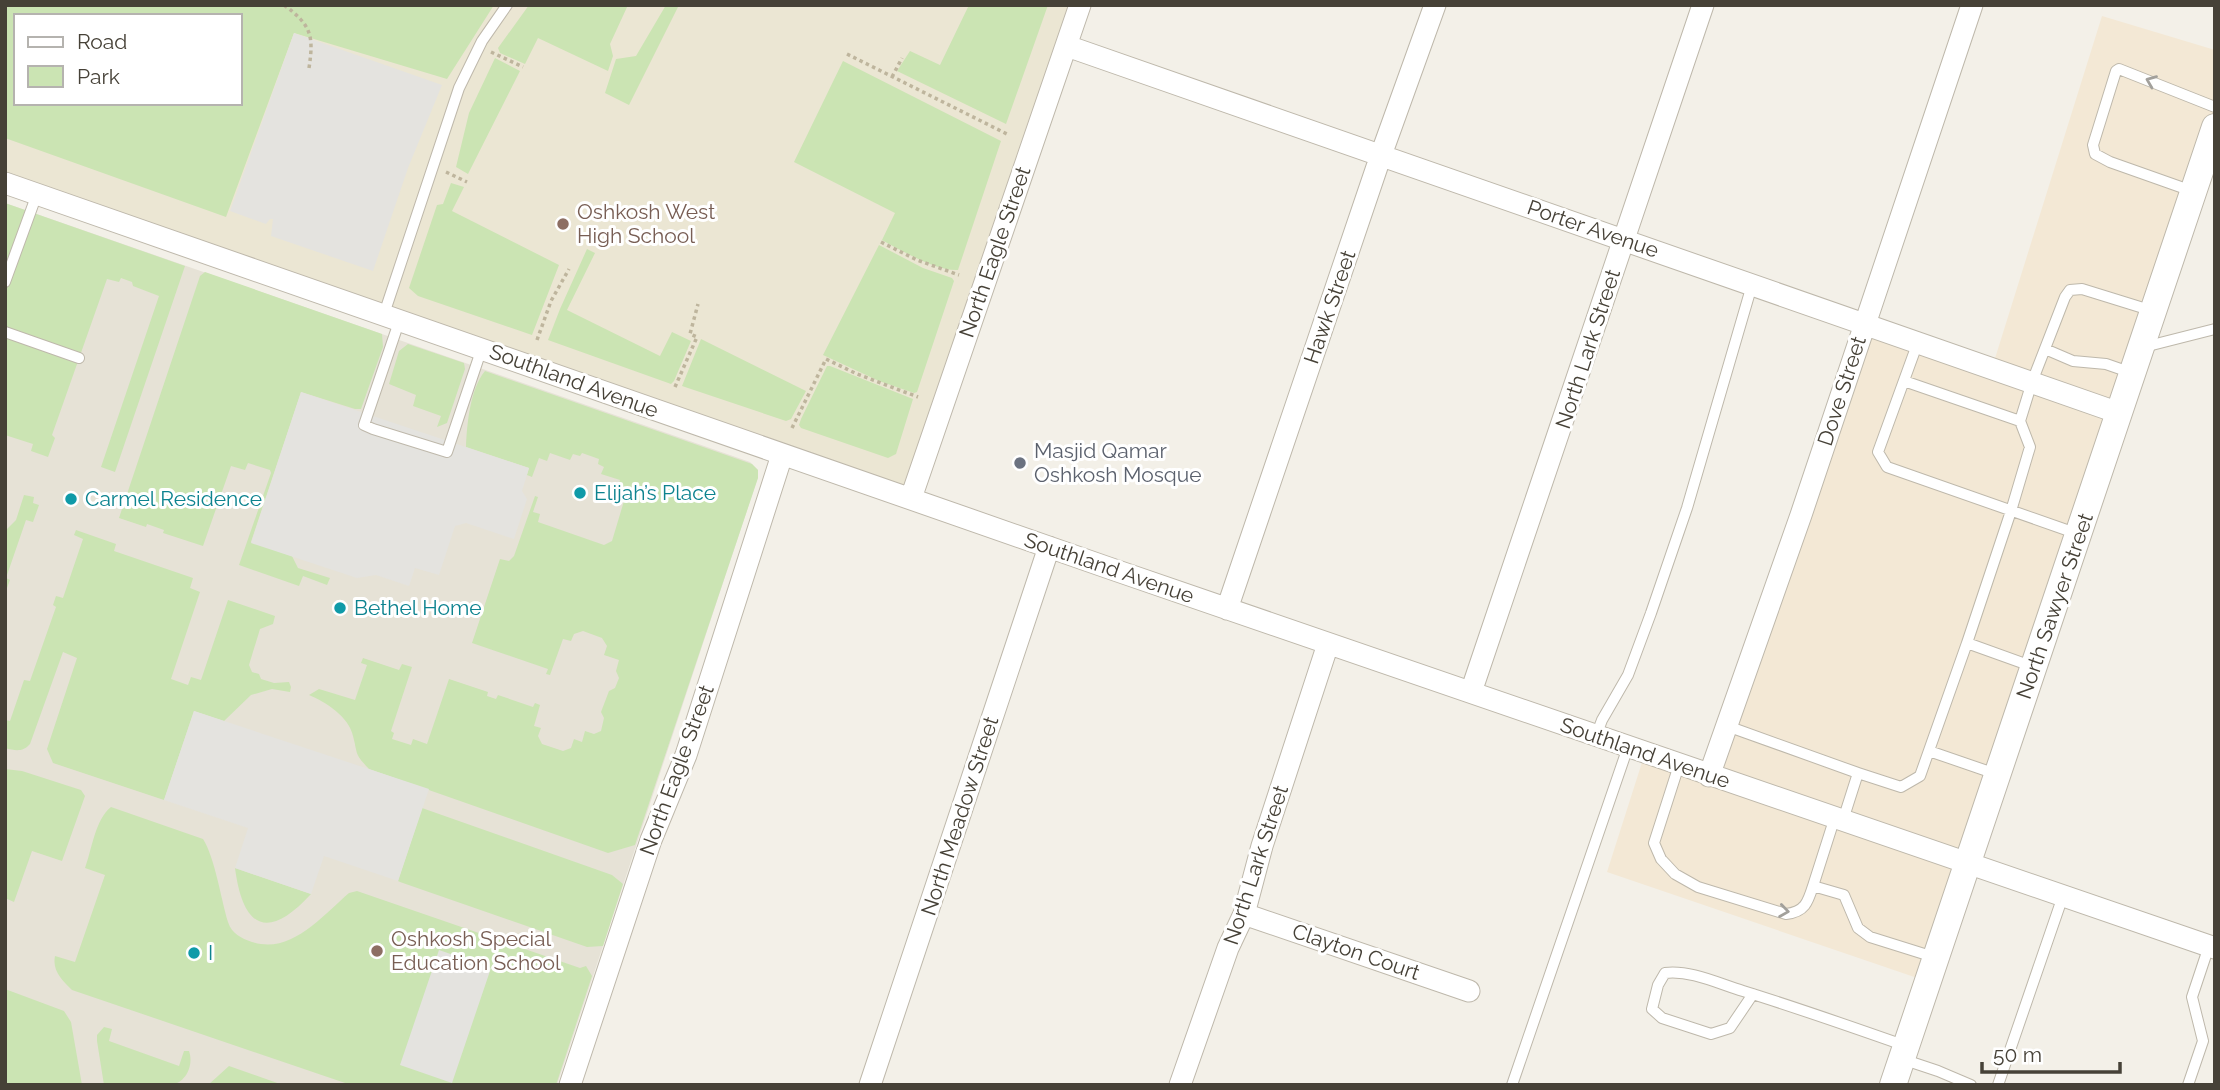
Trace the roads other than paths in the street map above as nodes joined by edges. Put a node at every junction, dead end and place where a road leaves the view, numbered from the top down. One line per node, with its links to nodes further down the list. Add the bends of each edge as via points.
1 (507, 5): 17 (lane, via 482,41 459,88)
2 (1080, 5): 6 (street, North Eagle Street)
3 (1435, 5): 9 (street, Hawk Street)
4 (1703, 5): 13 (street, North Lark Street)
5 (1972, 5): 18 (street, Dove Street)
6 (1066, 46): 9 (street, Porter Avenue); 32 (street, North Eagle Street)
7 (2215, 107): 11 (lane, one-way to 11, via 2119,69 2092,145 2095,154 2110,162)
8 (2215, 127): 11 (street, North Sawyer Street)
9 (1381, 155): 13 (street, Porter Avenue); 36 (street, Hawk Street)
10 (5, 183): 12 (street, Southland Avenue)
11 (2193, 191): 16 (street, North Sawyer Street)
12 (37, 194): 14 (lane); 17 (street, Southland Avenue)
13 (1624, 240): 15 (street, Porter Avenue); 40 (street, North Lark Street)
14 (5, 282)
15 (1752, 285): 18 (street, Porter Avenue); 42 (lane, via 1651,613 1628,675)
16 (2153, 311): 23 (street, North Sawyer Street); 24 (lane, via 2082,289 2070,290)
17 (392, 317): 22 (street, Southland Avenue); 22 (lane, via 364,425 373,429 447,452)
18 (1864, 324): 21 (street, Porter Avenue); 41 (street, Dove Street)
19 (2215, 329): 23 (lane)
20 (5, 332): 25 (lane)
21 (1918, 342): 27 (lane); 28 (street, Porter Avenue)
22 (482, 348): 31 (street, Southland Avenue)
23 (2141, 348): 26 (street, North Sawyer Street)
24 (2045, 349): 26 (lane, via 2073,361); 28 (lane)
25 (79, 358)
26 (2132, 373): 29 (street, North Sawyer Street)
27 (1904, 380): 30 (lane); 33 (lane, via 1878,452 1887,467)
28 (2032, 382): 29 (street, Porter Avenue); 30 (lane)
29 (2119, 413): 34 (street, North Sawyer Street)
30 (2020, 421): 33 (lane, via 2030,447)
31 (782, 455): 32 (street, Southland Avenue); 59 (street, North Eagle Street, via 686,755 651,841)
32 (911, 498): 35 (street, Southland Avenue)
33 (2011, 512): 34 (lane); 37 (lane)
34 (2079, 535): 39 (street, North Sawyer Street)
35 (1049, 547): 36 (street, Southland Avenue); 60 (street, North Meadow Street)
36 (1227, 609): 38 (street, Southland Avenue)
37 (1967, 643): 39 (lane); 44 (lane)
38 (1328, 644): 40 (street, Southland Avenue); 53 (street, North Lark Street)
39 (2034, 667): 47 (street, North Sawyer Street)
40 (1471, 692): 42 (street, Southland Avenue)
41 (1727, 726): 46 (lane); 48 (street, Dove Street)
42 (1596, 736): 43 (street, Southland Avenue)
43 (1628, 747): 45 (street, Southland Avenue); 62 (lane)
44 (1929, 751): 46 (lane, via 1920,776 1901,787); 47 (lane)
45 (1679, 765): 48 (street, Southland Avenue); 51 (lane, one-way to 51, via 1654,844 1675,874 1712,892 1786,914 1806,906)
46 (1858, 773): 49 (lane)
47 (1998, 775): 50 (street, North Sawyer Street)
48 (1709, 776): 49 (street, Southland Avenue)
49 (1839, 819): 50 (street, Southland Avenue); 51 (lane)
50 (1968, 864): 52 (street, Southland Avenue); 55 (street, North Sawyer Street)
51 (1813, 886): 55 (lane, via 1844,895 1858,928 1870,937)
52 (2063, 896): 54 (street, Southland Avenue); 65 (lane)
53 (1244, 914): 56 (street, Clayton Court); 61 (street, North Lark Street)
54 (2212, 947): 66 (lane, via 2192,997 2203,1041)
55 (1937, 958): 58 (street, North Sawyer Street)
56 (1469, 991)
57 (1753, 994): 57 (lane, via 1681,972 1665,973 1652,1009 1662,1018 1711,1034 1730,1027); 58 (lane)
58 (1904, 1053): 63 (street, North Sawyer Street); 64 (lane)
59 (570, 1085)
60 (870, 1085)
61 (1180, 1085)
62 (1512, 1085)
63 (1893, 1085)
64 (1971, 1085)
65 (1998, 1085)
66 (2188, 1085)

